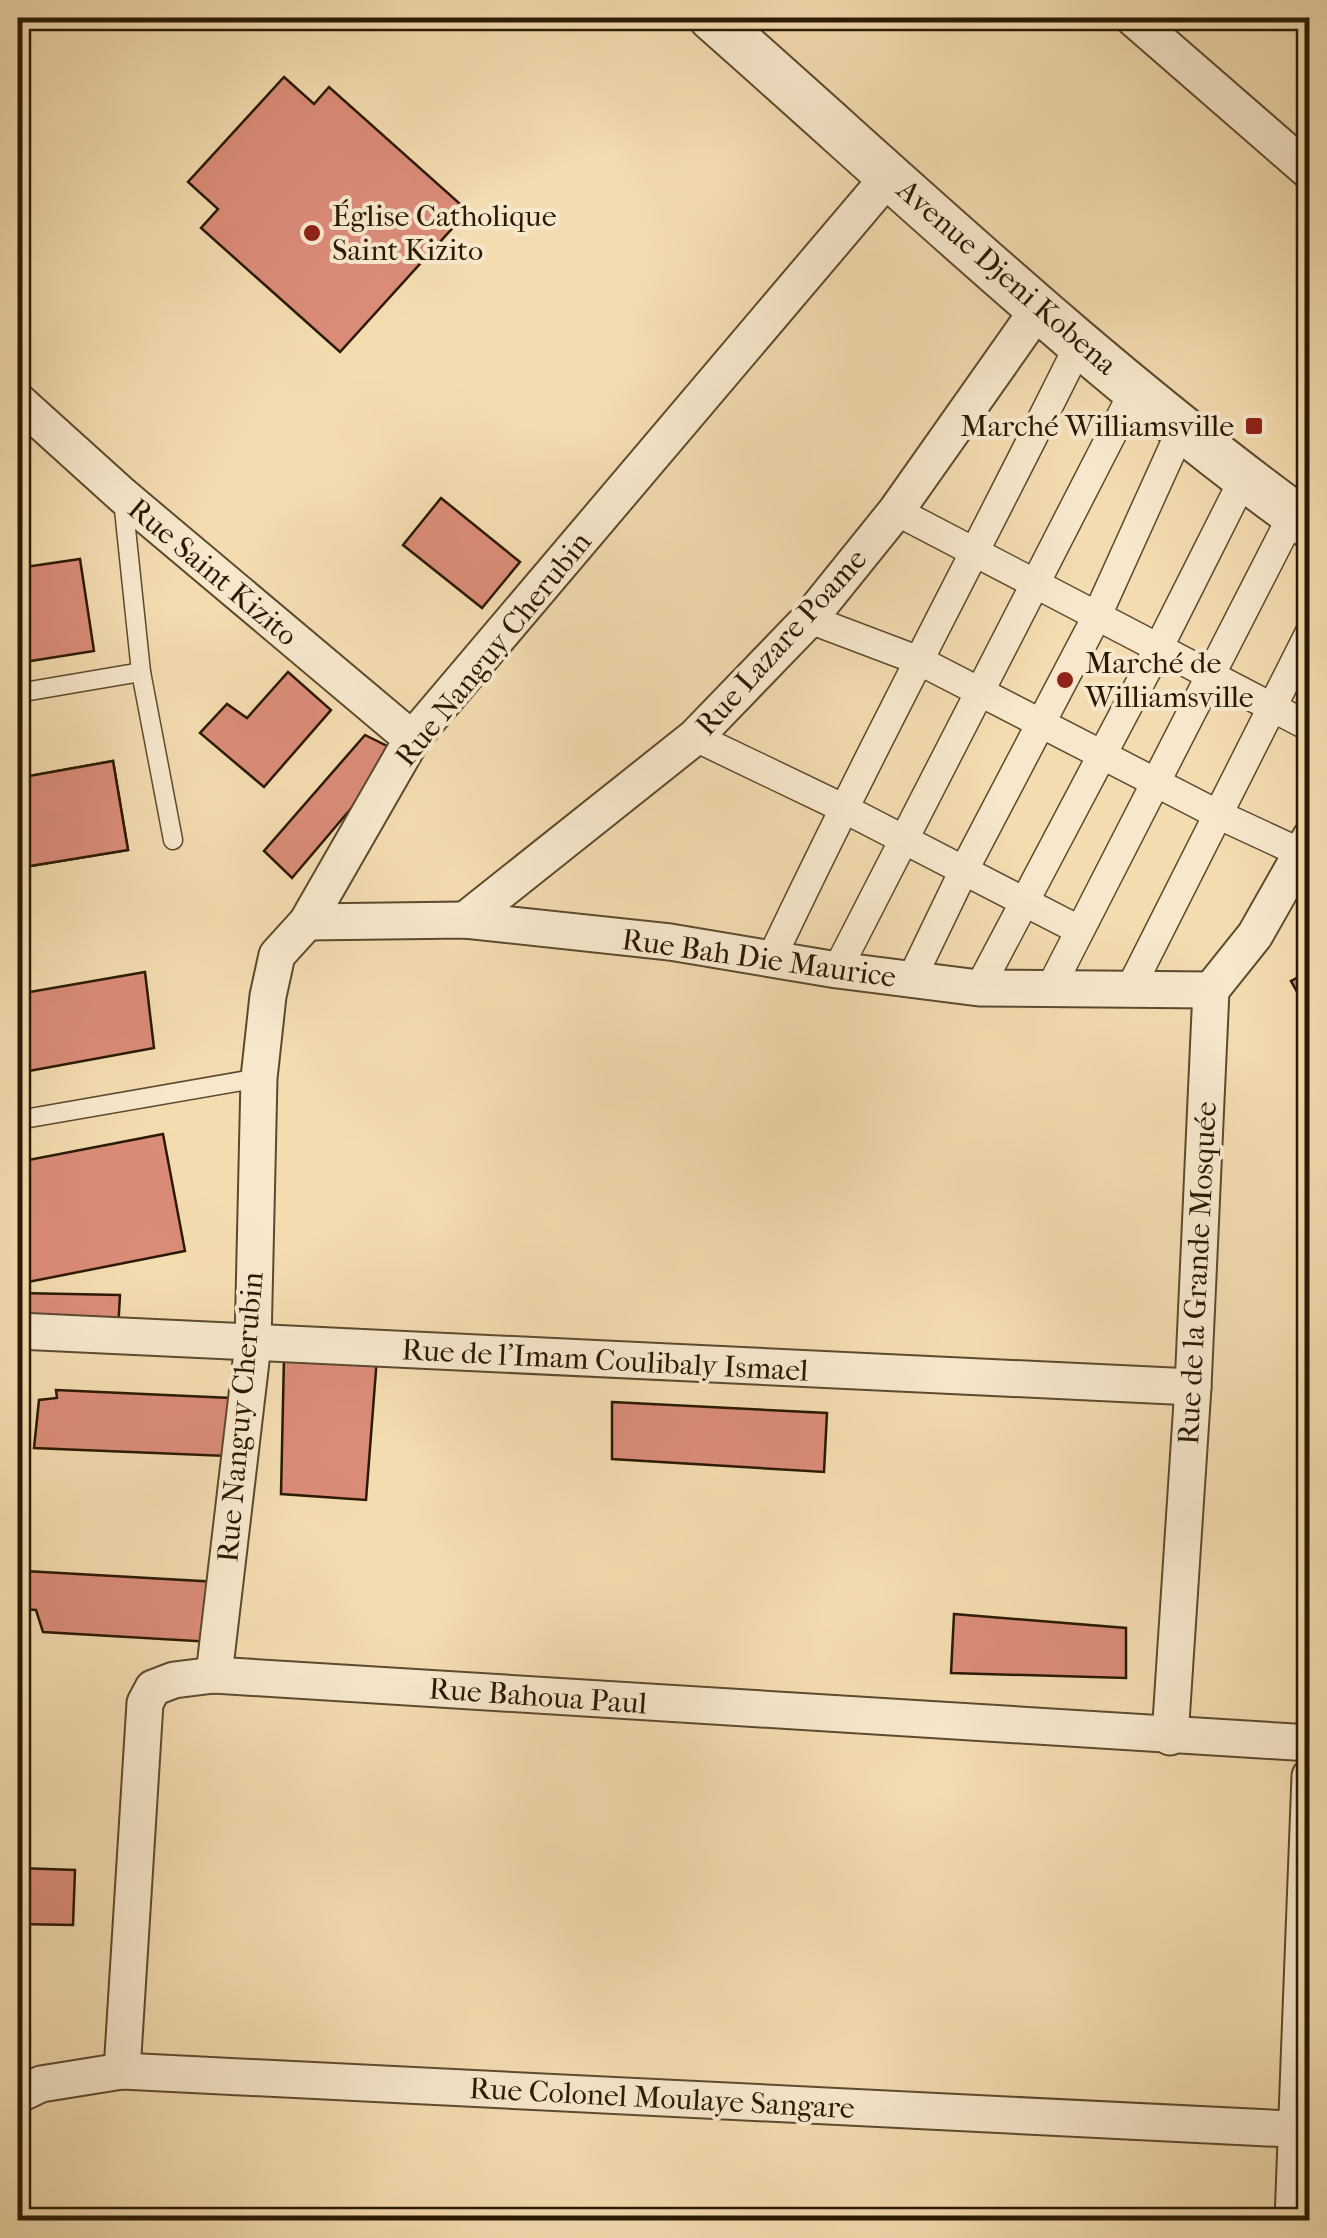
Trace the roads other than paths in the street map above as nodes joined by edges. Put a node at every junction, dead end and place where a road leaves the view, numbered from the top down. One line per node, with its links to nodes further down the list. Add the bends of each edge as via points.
1 (712, 18): 4 (street, Avenue Djeni Kobena)
2 (1133, 18): 3 (street)
3 (1310, 172)
4 (890, 175): 5 (street, Avenue Djeni Kobena); 29 (street, Rue Nanguy Cherubin)
5 (1039, 308): 6 (street, Avenue Djeni Kobena); 12 (street, Rue Lazare Poame)
6 (1080, 343): 7 (street, Avenue Djeni Kobena); 14 (street)
7 (1136, 389): 9 (street, Avenue Djeni Kobena); 15 (street)
8 (18, 401): 11 (street, Rue Saint Kizito)
9 (1182, 428): 10 (street, Avenue Djeni Kobena); 16 (street)
10 (1243, 480): 13 (street, Avenue Djeni Kobena); 19 (street)
11 (122, 495): 21 (lane); 29 (street, Rue Saint Kizito)
12 (896, 512): 14 (street); 17 (street, Rue Lazare Poame)
13 (1301, 520): 22 (street)
14 (975, 556): 15 (street); 20 (street)
15 (1036, 587): 16 (street); 23 (street)
16 (1096, 618): 19 (street); 26 (street)
17 (809, 619): 20 (street); 28 (street, Rue Lazare Poame)
18 (1310, 632): 25 (street)
19 (1158, 650): 22 (street); 30 (street)
20 (920, 660): 23 (street); 32 (street)
21 (141, 672): 24 (lane); 34 (lane)
22 (1212, 678): 25 (street); 31 (street)
23 (981, 692): 26 (street); 35 (street)
24 (18, 693)
25 (1272, 709): 27 (street); 33 (street)
26 (1041, 723): 30 (street); 37 (street)
27 (1310, 727)
28 (694, 737): 32 (street); 39 (street, Rue Lazare Poame)
29 (412, 739): 40 (street, Rue Nanguy Cherubin)
30 (1103, 755): 31 (street); 38 (street)
31 (1157, 782): 33 (street); 41 (street)
32 (843, 808): 35 (street); 42 (street)
33 (1218, 814): 36 (street); 47 (street)
34 (173, 840)
35 (904, 840): 37 (street); 43 (street)
36 (1305, 846): 48 (street, via 1255,935)
37 (964, 870): 38 (street); 44 (street)
38 (1026, 902): 41 (street); 45 (street)
39 (464, 920): 40 (street, Rue Bah Die Maurice); 42 (street, Rue Bah Die Maurice)
40 (307, 922): 49 (street, Rue Nanguy Cherubin, via 278,956)
41 (1079, 930): 46 (street)
42 (771, 959): 43 (street, Rue Bah Die Maurice)
43 (837, 970): 44 (street, Rue Bah Die Maurice)
44 (911, 980): 45 (street, Rue Bah Die Maurice)
45 (979, 988): 46 (street, Rue Bah Die Maurice)
46 (1050, 989): 47 (street, Rue Bah Die Maurice)
47 (1130, 989): 48 (street, Rue Bah Die Maurice)
48 (1211, 990): 53 (street, Rue de la Grande Mosquée)
49 (259, 1078): 50 (lane); 52 (street, Rue Nanguy Cherubin)
50 (18, 1120)
51 (18, 1331): 52 (street, Rue de l'Imam Coulibaly Ismael)
52 (253, 1344): 53 (street, Rue de l'Imam Coulibaly Ismael); 54 (street, Rue Nanguy Cherubin)
53 (1193, 1386): 55 (street, Rue de la Grande Mosquée)
54 (214, 1675): 55 (street, Rue Bahoua Paul); 58 (street, Rue Bahoua Paul, via 153,1688 145,1703)
55 (1170, 1737): 56 (street, Rue Bahoua Paul)
56 (1310, 1743)
57 (1310, 1776): 60 (street)
58 (122, 2072): 59 (street, Rue Colonel Moulaye Sangare, via 41,2084); 60 (street, Rue Colonel Moulaye Sangare)
59 (18, 2094)
60 (1304, 2130): 61 (street)
61 (1293, 2220)

